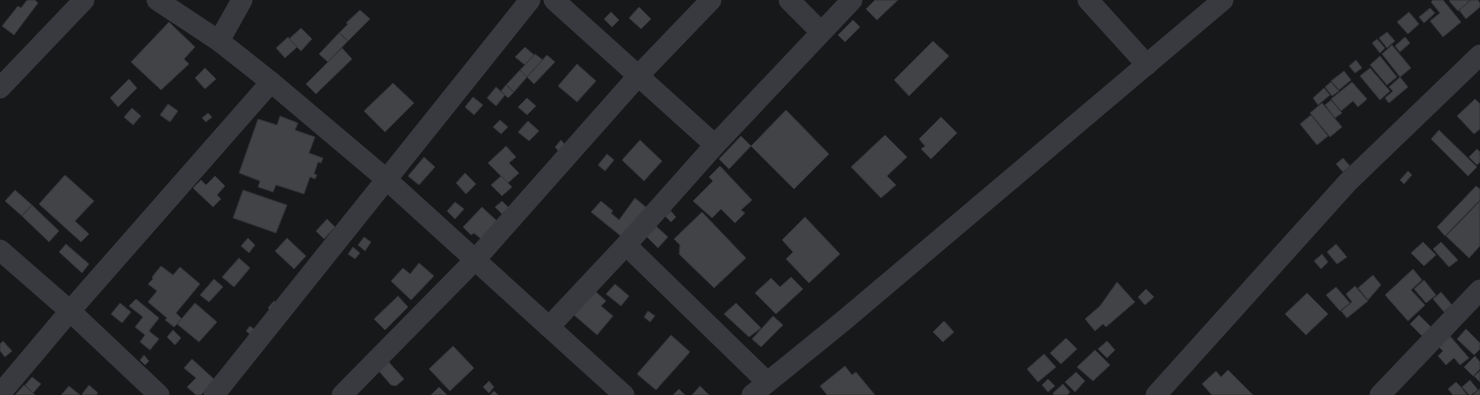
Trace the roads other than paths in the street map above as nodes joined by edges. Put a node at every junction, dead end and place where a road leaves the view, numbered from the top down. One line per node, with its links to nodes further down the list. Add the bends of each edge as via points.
1 (84, 0): 17 (street)
2 (158, 0): 12 (street)
3 (242, 0): 12 (street)
4 (530, 0): 19 (street)
5 (554, 0): 15 (street)
6 (710, 0): 15 (street)
7 (789, 0): 11 (street)
8 (852, 0): 11 (street)
9 (1223, 0): 14 (street)
10 (1090, 1): 14 (street)
11 (821, 32): 18 (street)
12 (219, 41): 16 (street)
13 (1480, 55): 32 (street, via 1348,182)
14 (1147, 65): 26 (street)
15 (639, 75): 18 (street); 22 (street)
16 (271, 82): 19 (street); 24 (street)
17 (0, 88)
18 (715, 145): 20 (street)
19 (386, 179): 22 (street); 29 (street)
20 (626, 245): 25 (street); 26 (street)
21 (0, 250): 24 (street)
22 (475, 260): 25 (street); 30 (street)
23 (1480, 290): 33 (street)
24 (70, 311): 27 (street); 28 (street)
25 (549, 327): 31 (street)
26 (760, 388)
27 (0, 394)
28 (158, 395)
29 (214, 395)
30 (342, 395)
31 (624, 395)
32 (1156, 395)
33 (1380, 395)

